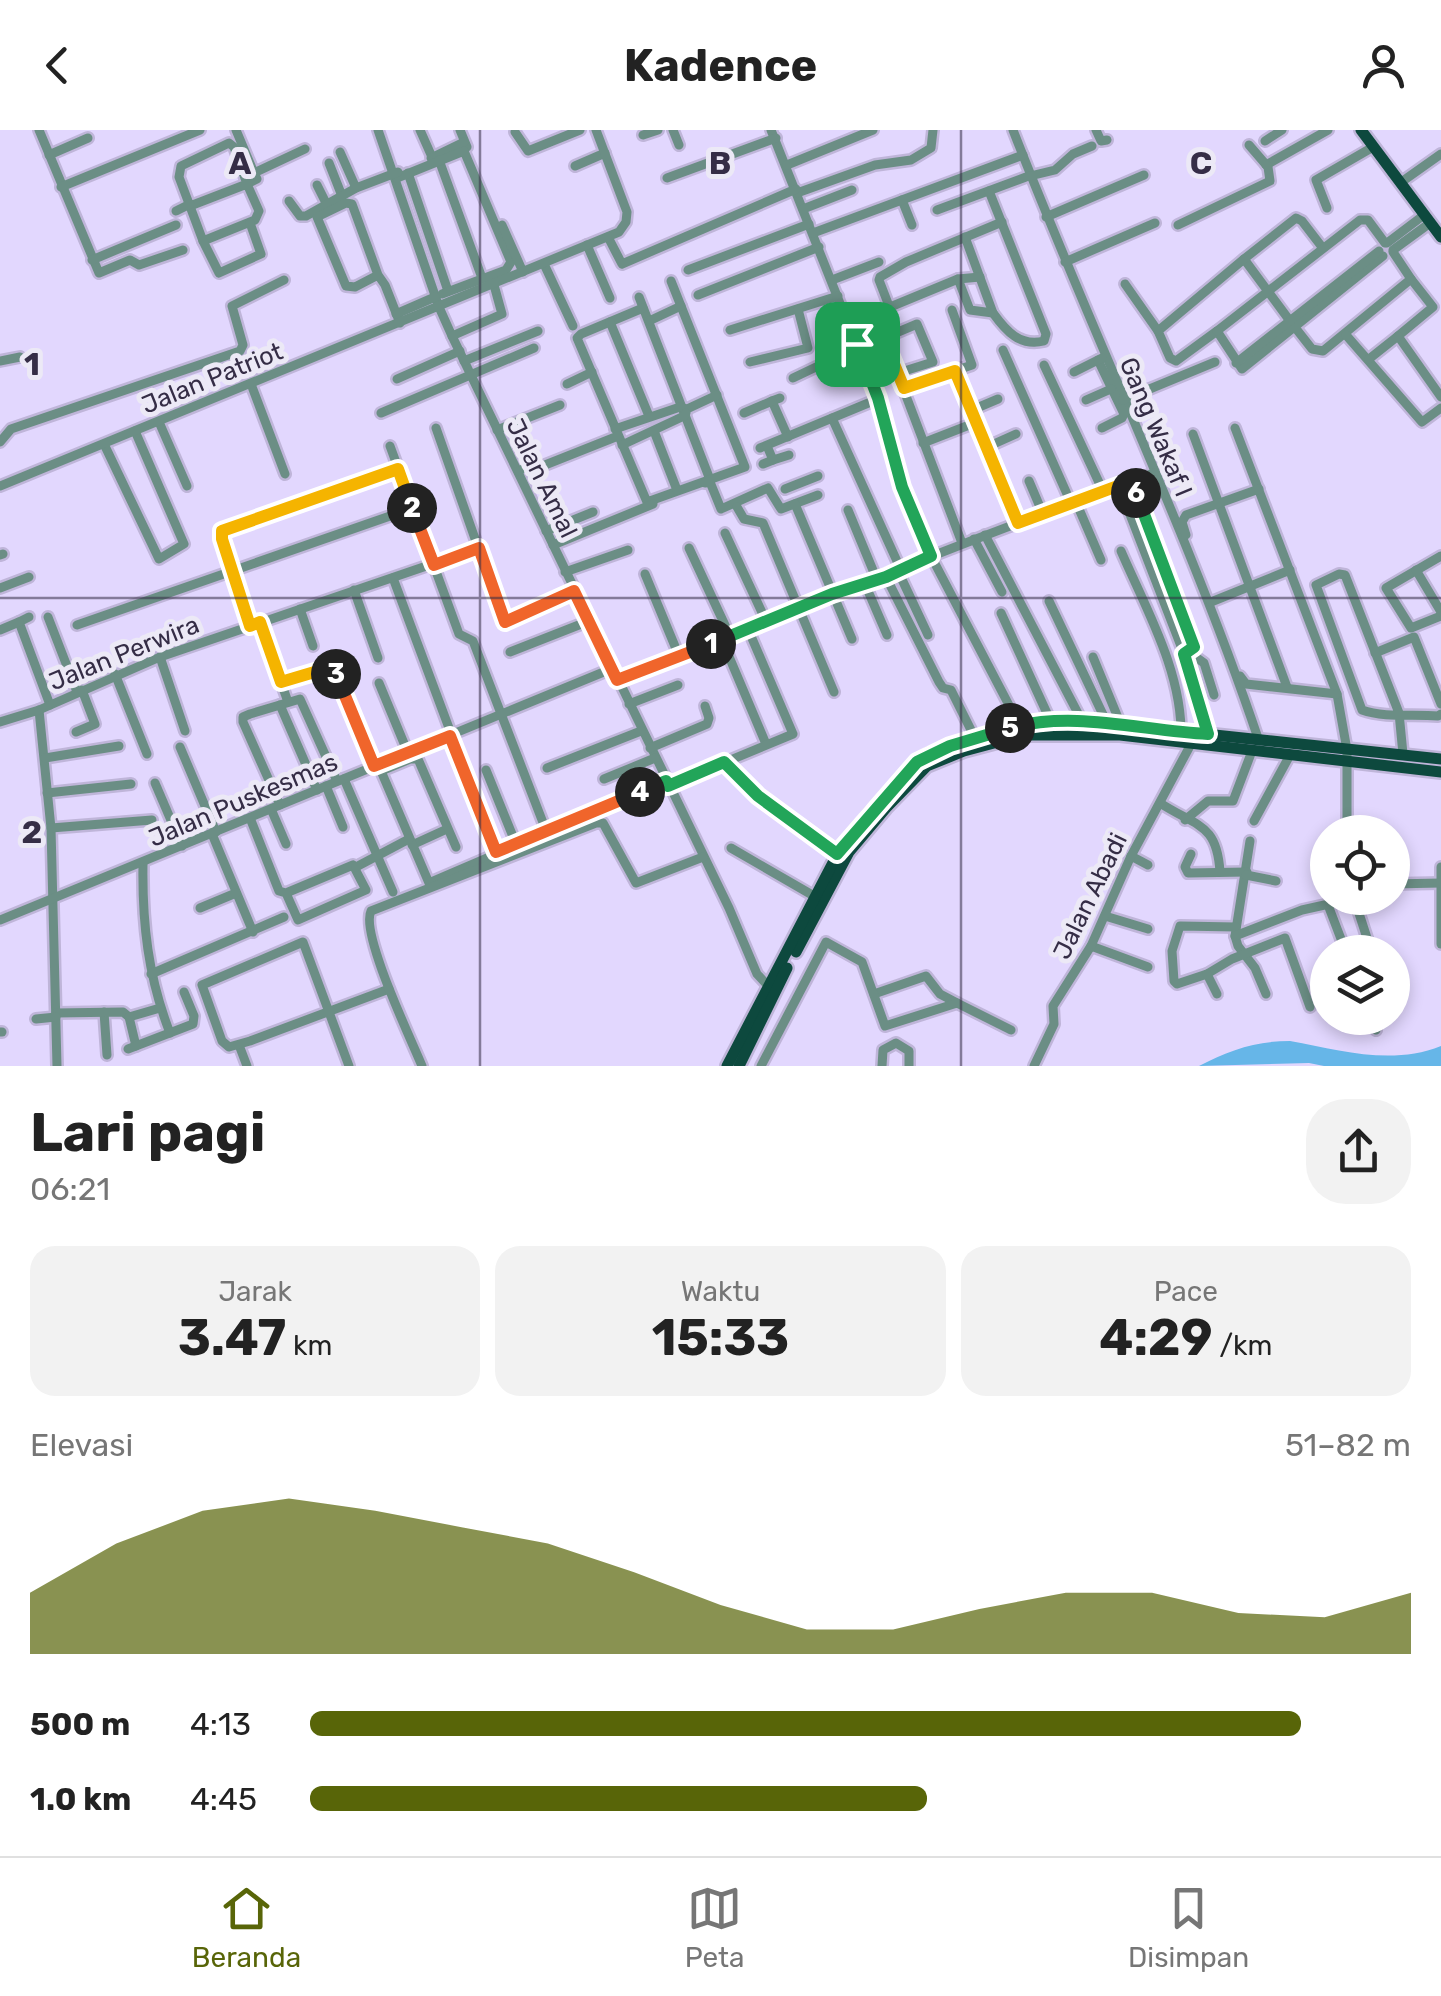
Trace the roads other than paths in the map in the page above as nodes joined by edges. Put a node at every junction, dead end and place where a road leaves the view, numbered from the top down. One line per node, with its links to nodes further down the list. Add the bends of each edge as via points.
1 (39, 130): 34 (street)
2 (200, 130): 50 (street)
3 (236, 130): 41 (street)
4 (378, 130): 44 (street, Jalan Amal)
5 (420, 130): 36 (street)
6 (460, 130): 25 (street)
7 (580, 130): 20 (street)
8 (596, 130): 32 (street)
9 (658, 130): 21 (street)
10 (673, 130): 27 (street)
11 (873, 130): 38 (street)
12 (933, 130): 53 (street, via 929,150 911,160)
13 (1013, 130): 35 (street, Gang Wakaf I)
14 (1096, 130): 23 (street)
15 (1282, 130): 24 (street)
16 (1328, 130): 39 (street)
17 (1361, 130): 29 (main road)
18 (515, 132): 20 (street, via 528,151)
19 (774, 134): 38 (street); 46 (street)
20 (554, 135)
21 (643, 135)
22 (88, 138): 34 (street)
23 (1107, 140)
24 (1266, 140)
25 (464, 142): 36 (street); 87 (street)
26 (1249, 144): 39 (street)
27 (679, 145)
28 (1092, 146): 45 (street)
29 (1373, 148): 47 (main road); 60 (street, via 1316,180)
30 (304, 150): 41 (street)
31 (340, 152): 51 (street)
32 (605, 153): 40 (street); 73 (street, via 627,217)
33 (1441, 154): 47 (street)
34 (49, 155): 50 (street)
35 (1023, 156): 45 (street, Gang Wakaf I); 56 (street)
36 (436, 159): 42 (street); 44 (street); 90 (street); 90 (street, via 465,152 511,262)
37 (329, 163): 55 (street)
38 (786, 165): 53 (street)
39 (1266, 165): 71 (street, via 1270,180)
40 (575, 166)
41 (254, 173): 48 (street, via 257,179)
42 (408, 174): 44 (street); 101 (street)
43 (1144, 175): 64 (street)
44 (396, 176): 51 (street); 101 (street, Jalan Amal)
45 (1032, 176): 54 (street); 64 (street, Gang Wakaf I)
46 (667, 178)
47 (1400, 183): 65 (main road)
48 (247, 184): 58 (street); 58 (street, via 234,148 224,144 178,168); 67 (street, via 259,212)
49 (317, 185): 59 (street)
50 (61, 187): 82 (street)
51 (356, 188): 55 (street)
52 (852, 190): 61 (street)
53 (797, 191): 61 (street); 73 (street, via 622,264)
54 (989, 191): 62 (street); 66 (street)
55 (342, 196): 59 (street)
56 (902, 200): 70 (street); 72 (street)
57 (289, 201): 59 (street, via 302,216)
58 (190, 205): 63 (street); 76 (street)
59 (326, 205)
60 (1327, 208)
61 (804, 209): 72 (street)
62 (937, 210)
63 (176, 211)
64 (1046, 217): 84 (street, Gang Wakaf I)
65 (1427, 219): 75 (main road); 80 (street)
66 (1002, 222): 74 (street); 110 (street, via 1046,337 1021,341)
67 (250, 223): 76 (street); 76 (street, via 260,254 219,273)
68 (1155, 223): 84 (street)
69 (176, 225): 82 (street)
70 (912, 225)
71 (1178, 225)
72 (811, 229): 78 (street); 86 (street)
73 (608, 237): 77 (street)
74 (965, 237): 89 (street); 105 (street, via 880,277)
75 (1441, 237)
76 (203, 241): 82 (street, via 100,274)
77 (587, 245): 85 (street); 103 (street)
78 (819, 247): 94 (street); 99 (street)
79 (1322, 247): 80 (street, via 1366,219); 81 (street, via 1296,218); 98 (street)
80 (1387, 249): 92 (street); 116 (street)
81 (1244, 259): 98 (street); 121 (street)
82 (92, 260)
83 (879, 262): 94 (street)
84 (1065, 262): 131 (street, Gang Wakaf I)
85 (544, 264): 87 (street); 117 (street)
86 (688, 270)
87 (524, 272): 96 (street)
88 (378, 275): 88 (street, via 346,286 320,215 352,204); 111 (street)
89 (980, 276): 91 (street); 110 (street)
90 (482, 278): 101 (street)
91 (958, 279): 105 (street); 110 (street, via 970,310)
92 (1411, 279): 106 (street); 122 (street)
93 (284, 280): 174 (street, via 232,306 244,345 240,352 11,429)
94 (832, 280): 100 (street)
95 (671, 282): 104 (street)
96 (494, 284): 101 (street); 123 (street, via 502,314)
97 (1125, 284): 121 (street)
98 (1268, 291): 116 (street); 119 (street)
99 (698, 295)
100 (838, 296): 108 (street); 115 (street)
101 (441, 297): 111 (street, Jalan Patriot); 123 (street, Jalan Amal)
102 (639, 297): 107 (street)
103 (610, 298)
104 (681, 306): 113 (street); 148 (street)
105 (889, 306): 115 (street)
106 (1433, 307): 112 (street); 124 (street)
107 (644, 308): 113 (street); 114 (street)
108 (798, 309): 118 (street); 134 (street, via 808,348)
109 (952, 310): 137 (street, via 972,362)
110 (992, 313)
111 (398, 318): 144 (street, Jalan Patriot)
112 (1441, 318)
113 (648, 320): 157 (street)
114 (610, 322): 138 (street, via 578,336); 160 (street)
115 (849, 324): 126 (street)
116 (1293, 324): 119 (street, via 1236,364); 122 (street, via 1318,351)
117 (574, 326)
118 (730, 330)
119 (1217, 330): 121 (street, via 1176,361)
120 (538, 331): 130 (street)
121 (1158, 331)
122 (1346, 335): 132 (street)
123 (452, 336): 130 (street, Jalan Amal)
124 (1398, 336): 132 (street); 149 (street)
125 (884, 338): 126 (street); 140 (street); 140 (street, via 918,324 933,362)
126 (858, 345): 142 (street); 150 (street)
127 (534, 348): 141 (street)
128 (1004, 350): 196 (street)
129 (20, 356): 133 (street)
130 (462, 356): 141 (street, Jalan Amal); 143 (street)
131 (1102, 358): 139 (street); 147 (street); 153 (street, Gang Wakaf I)
132 (1369, 359): 155 (street, via 1422,422)
133 (0, 361)
134 (750, 362)
135 (1215, 362): 153 (street)
136 (1044, 365): 195 (street)
137 (955, 371): 146 (street); 156 (street)
138 (592, 372): 145 (street); 172 (street)
139 (1074, 372)
140 (898, 373): 146 (street)
141 (470, 374): 158 (street); 167 (street, Jalan Amal)
142 (793, 378)
143 (396, 379)
144 (250, 384): 162 (street, Jalan Patriot); 183 (street)
145 (567, 384)
146 (904, 388): 175 (street)
147 (1112, 388): 152 (street); 165 (street, via 1124,416)
148 (717, 395): 157 (street); 185 (street, via 745,467)
149 (1441, 397)
150 (878, 398): 161 (street); 214 (street, via 902,487)
151 (998, 399): 156 (street)
152 (1086, 400)
153 (1124, 400): 182 (street, Gang Wakaf I)
154 (560, 406): 167 (street)
155 (1441, 408)
156 (972, 410): 163 (street)
157 (684, 411): 160 (street); 168 (street); 185 (street)
158 (381, 412)
159 (744, 413): 173 (street, via 776,400)
160 (649, 416): 172 (street)
161 (832, 418): 173 (street); 220 (street)
162 (158, 422): 169 (street, Jalan Patriot); 190 (street)
163 (977, 422): 175 (street); 178 (street)
164 (436, 428): 210 (street)
165 (1102, 428)
166 (1236, 428): 192 (street)
167 (497, 430): 181 (street, Jalan Amal)
168 (654, 431): 172 (street); 193 (street)
169 (135, 432): 176 (street, Jalan Patriot); 176 (street, via 184,544 158,559)
170 (1016, 434): 178 (street)
171 (1194, 434): 198 (street)
172 (618, 435): 181 (street); 193 (street, via 645,502)
173 (788, 438): 179 (street, via 763,447 768,462)
174 (0, 442)
175 (923, 443): 208 (street, via 948,491)
176 (104, 444): 189 (street, Jalan Patriot)
177 (390, 446): 180 (street)
178 (987, 447): 204 (street)
179 (788, 455)
180 (398, 469): 199 (street); 221 (street, via 225,528 222,539)
181 (519, 473): 205 (street, Jalan Amal)
182 (1154, 473): 187 (street); 296 (street, Gang Wakaf I, via 1239,683)
183 (285, 474)
184 (818, 476): 188 (street)
185 (709, 478): 193 (street)
186 (1028, 481): 203 (street)
187 (1131, 481): 191 (street); 257 (street, via 1194,647)
188 (804, 482): 194 (street); 197 (street, via 814,496)
189 (0, 486)
190 (187, 486)
191 (1119, 486): 195 (street); 257 (street)
192 (1259, 489): 198 (street); 218 (street)
193 (677, 490)
194 (785, 490)
195 (1103, 491): 196 (street)
196 (1073, 502): 203 (street); 216 (street)
197 (795, 504): 209 (street, via 780,508 770,488 721,509 710,482); 235 (street)
198 (1218, 504): 228 (street); 237 (street, via 1182,522)
199 (412, 508): 217 (street); 221 (street)
200 (737, 508): 238 (street, via 746,520 763,523)
201 (848, 510): 226 (street)
202 (592, 512): 205 (street)
203 (1043, 514): 204 (street)
204 (1018, 523): 207 (street)
205 (546, 531): 209 (street, Jalan Amal)
206 (726, 534): 244 (street)
207 (979, 537): 208 (street); 233 (street); 283 (street)
208 (962, 543): 214 (street)
209 (552, 545): 222 (street, Jalan Amal)
210 (479, 548): 217 (street, Jalan Perwira); 232 (street, via 505,622)
211 (689, 548): 251 (street)
212 (628, 550): 222 (street)
213 (1121, 551): 293 (street, via 1165,655)
214 (931, 556): 220 (street); 287 (street)
215 (1441, 556): 219 (street)
216 (1101, 560)
217 (434, 565): 225 (street, Jalan Perwira); 280 (street, via 459,634 472,638)
218 (1290, 570): 228 (street); 271 (street)
219 (1416, 570): 230 (street); 241 (street)
220 (900, 571): 226 (street); 250 (street)
221 (234, 572): 245 (street); 246 (street)
222 (565, 572): 232 (street, Jalan Amal)
223 (645, 574): 256 (street)
224 (28, 577): 229 (street)
225 (392, 578): 231 (street, Jalan Perwira); 291 (street)
226 (882, 578): 227 (street); 292 (street)
227 (865, 584): 235 (street); 249 (street)
228 (1250, 586): 237 (street); 267 (street)
229 (0, 588)
230 (1386, 588): 234 (street); 241 (street, via 1410,628)
231 (354, 590): 239 (street, Jalan Perwira); 260 (street)
232 (574, 591): 243 (street, Jalan Amal)
233 (1002, 592)
234 (1376, 593)
235 (832, 594): 238 (street); 252 (street)
236 (1049, 601): 284 (street)
237 (1211, 602): 267 (street, via 1242,680)
238 (798, 608): 244 (street); 269 (street)
239 (300, 609): 245 (street, Jalan Perwira); 253 (street)
240 (1001, 613): 282 (street)
241 (1441, 614)
242 (48, 617): 268 (street)
243 (589, 621): 254 (street); 261 (street, Jalan Amal)
244 (766, 621): 248 (street)
245 (255, 624): 258 (street, Jalan Perwira); 264 (street)
246 (77, 625)
247 (0, 630): 275 (street, via 24,620)
248 (748, 630): 251 (street); 294 (street, via 794,733)
249 (887, 635)
250 (928, 635)
251 (726, 638): 256 (street); 294 (street)
252 (852, 639)
253 (313, 646)
254 (510, 652)
255 (1375, 653): 274 (street, via 1414,637); 278 (street); 278 (street, via 1345,575 1316,585 1359,706 1373,714)
256 (679, 656): 263 (street)
257 (1185, 656): 270 (street, via 1204,664); 290 (street)
258 (160, 657): 262 (street, Jalan Perwira); 288 (street)
259 (1093, 657): 285 (street)
260 (378, 658)
261 (611, 669): 263 (street, Jalan Amal); 280 (street, Jalan Puskesmas)
262 (115, 674): 268 (street, Jalan Perwira); 299 (street)
263 (617, 680): 273 (street, Jalan Amal)
264 (281, 682): 272 (street); 307 (street, via 334,670)
265 (379, 684): 300 (street)
266 (678, 685): 273 (street)
267 (1287, 687): 271 (street)
268 (79, 691): 275 (street, Jalan Perwira); 289 (street, via 95,724)
269 (834, 692)
270 (1214, 694)
271 (1337, 694): 303 (street)
272 (284, 703): 312 (street, via 301,700); 316 (street); 320 (street, via 244,718)
273 (629, 704): 286 (street, Jalan Amal)
274 (1441, 704)
275 (50, 705): 277 (street, Jalan Perwira)
276 (705, 706): 298 (street, via 707,724)
277 (39, 710): 281 (street, Jalan Perwira); 304 (street)
278 (1399, 714): 279 (street); 301 (street)
279 (1441, 714)
280 (503, 715): 291 (street, Jalan Puskesmas); 330 (street)
281 (0, 722)
282 (1052, 722): 283 (main road); 287 (main road)
283 (1082, 722): 284 (main road)
284 (1107, 723): 285 (main road)
285 (1121, 726): 293 (main road)
286 (641, 730): 298 (street, Jalan Amal); 308 (street)
287 (1022, 730): 292 (main road); 293 (main road); 319 (main road, via 927,766)
288 (184, 731)
289 (76, 732)
290 (1208, 734): 293 (main road); 296 (main road)
291 (451, 736): 300 (street, Jalan Puskesmas); 338 (street)
292 (975, 738): 319 (main road, via 929,754)
293 (1184, 740): 296 (main road); 318 (street, Jalan Abadi)
294 (766, 744): 306 (street)
295 (119, 746): 304 (street)
296 (1256, 746): 302 (main road); 303 (main road); 324 (street, via 1233,801 1208,800)
297 (180, 747): 329 (street)
298 (652, 753): 311 (street); 313 (street, Jalan Amal)
299 (146, 754)
300 (408, 754): 307 (street, Jalan Puskesmas)
301 (1403, 754): 303 (main road); 305 (main road)
302 (1290, 755): 303 (main road); 325 (street)
303 (1347, 756): 310 (main road); 321 (street)
304 (45, 758): 317 (street)
305 (1441, 760)
306 (724, 762): 313 (street); 339 (street)
307 (378, 768): 312 (street, Jalan Puskesmas); 328 (street, via 418,759); 332 (street)
308 (547, 768)
309 (486, 770): 334 (street)
310 (1441, 772)
311 (604, 779)
312 (341, 780): 316 (street, Jalan Puskesmas); 341 (street)
313 (667, 783): 330 (street); 343 (street, Jalan Amal)
314 (131, 784): 317 (street)
315 (156, 784): 335 (street)
316 (322, 788): 320 (street, Jalan Puskesmas); 326 (street)
317 (47, 793): 327 (street)
318 (1160, 803): 324 (street); 342 (street, Jalan Abadi)
319 (882, 805): 339 (main road); 371 (main road)
320 (275, 807): 322 (street, Jalan Puskesmas); 333 (street)
321 (1347, 815)
322 (250, 818): 329 (street, Jalan Puskesmas); 355 (street, via 279,891)
323 (152, 820): 327 (street)
324 (1186, 820): 348 (street, via 1215,840)
325 (1254, 821)
326 (343, 827)
327 (50, 828): 357 (street)
328 (447, 828): 332 (street); 336 (street)
329 (214, 833): 335 (street, Jalan Puskesmas); 354 (street)
330 (547, 833): 334 (street)
331 (1250, 841): 349 (street)
332 (411, 842): 338 (street, via 429,883); 341 (street)
333 (286, 844)
334 (516, 844): 338 (street)
335 (182, 846): 344 (street, Jalan Puskesmas)
336 (456, 847)
337 (732, 848): 356 (street)
338 (496, 852)
339 (837, 854): 356 (main road)
340 (1191, 854): 348 (street, via 1186,872)
341 (377, 855): 346 (street); 353 (street)
342 (1131, 856): 345 (street); 360 (street, Jalan Abadi)
343 (704, 857): 375 (street, via 636,883 602,822 371,911 367,924); 376 (street, Jalan Amal, via 757,974)
344 (143, 863): 357 (street, Jalan Puskesmas); 372 (street)
345 (1148, 865)
346 (356, 866): 355 (street); 355 (street, via 365,891 301,920)
347 (1441, 866): 351 (street)
348 (1220, 872): 349 (street)
349 (1246, 874): 350 (street); 366 (street)
350 (1276, 881)
351 (1441, 883): 352 (street); 362 (street)
352 (1410, 884)
353 (394, 892)
354 (236, 893): 358 (street); 365 (street)
355 (286, 893)
356 (814, 896): 371 (main road)
357 (53, 898): 363 (street, Jalan Puskesmas); 388 (street)
358 (200, 908)
359 (1310, 908): 366 (street)
360 (1105, 916): 364 (street); 368 (street, Jalan Abadi)
361 (284, 917): 365 (street)
362 (1440, 918): 367 (street)
363 (0, 920)
364 (1148, 929)
365 (253, 932): 372 (street)
366 (1236, 932): 369 (street); 373 (street, via 1186,924 1178,929 1174,981)
367 (1441, 944)
368 (1091, 946): 370 (street); 408 (street, Jalan Abadi, via 1053,1006 1054,1024)
369 (1244, 956): 373 (street); 381 (street); 383 (street, via 1285,938)
370 (1148, 967)
371 (782, 970): 374 (street); 376 (main road)
372 (151, 974): 384 (street)
373 (1207, 974): 380 (street)
374 (805, 980): 378 (street, via 829,942 862,962); 395 (street)
375 (389, 989): 386 (street); 403 (street)
376 (772, 990): 391 (main road); 404 (main road)
377 (184, 992): 394 (street, via 194,1022)
378 (874, 994): 379 (street, via 926,976); 392 (street)
379 (940, 994): 382 (street); 385 (street)
380 (1217, 994)
381 (1266, 994)
382 (957, 1003): 385 (street); 393 (street)
383 (1310, 1007)
384 (160, 1008): 389 (street); 394 (street)
385 (934, 1009): 392 (street)
386 (330, 1011): 397 (street); 397 (street, via 300,942 202,984 222,1041); 402 (street)
387 (104, 1012): 388 (street); 389 (street); 398 (street)
388 (56, 1015): 390 (street); 400 (street)
389 (128, 1017): 394 (street, via 132,1048)
390 (36, 1019)
391 (760, 1025): 395 (street); 405 (main road)
392 (885, 1026): 396 (street)
393 (1011, 1030)
394 (170, 1034)
395 (774, 1042): 406 (street)
396 (891, 1044): 399 (street); 407 (street, via 909,1052)
397 (240, 1046): 401 (street)
398 (107, 1055)
399 (879, 1065)
400 (57, 1066)
401 (246, 1066)
402 (349, 1066)
403 (422, 1066)
404 (727, 1066)
405 (739, 1066)
406 (761, 1066)
407 (909, 1066)
408 (1034, 1066)

